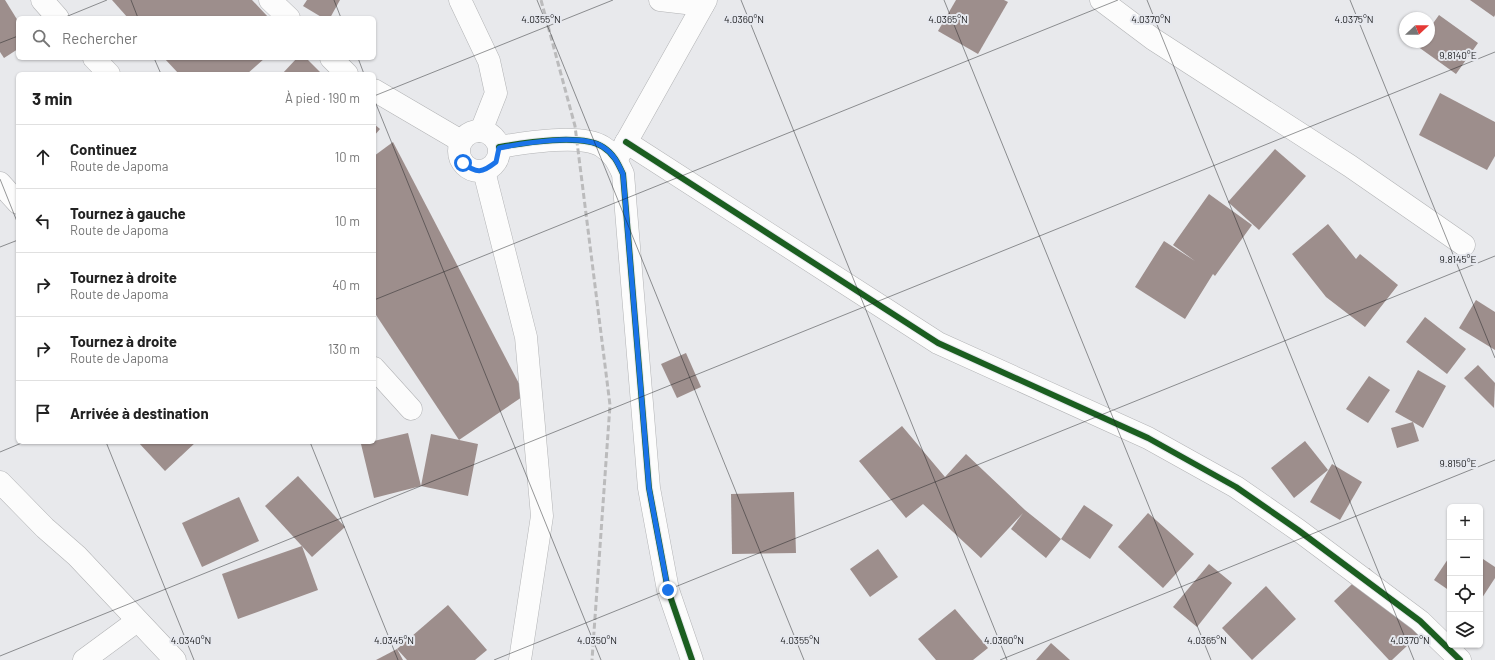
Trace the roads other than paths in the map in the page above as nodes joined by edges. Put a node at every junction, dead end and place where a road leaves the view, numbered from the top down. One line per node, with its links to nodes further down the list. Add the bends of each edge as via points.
1 (42, 0): 7 (street)
2 (270, 0): 8 (street)
3 (460, 0): 14 (street, via 489,61 496,93)
4 (660, 0): 6 (street)
5 (1101, 0): 21 (street, via 1153,39 1350,166)
6 (705, 3): 17 (street)
7 (56, 16)
8 (287, 16)
9 (96, 60): 11 (street)
10 (333, 60): 12 (street)
11 (107, 72)
12 (345, 72)
13 (376, 91): 15 (street)
14 (481, 131): 15 (street, via 470,133); 16 (street, via 493,136)
15 (462, 141): 18 (street, via 459,152 463,163 472,171)
16 (499, 148): 17 (street, via 532,141 576,140); 18 (street, via 496,162)
17 (621, 151): 29 (street, via 649,488 668,590); 30 (street, via 938,344 1148,438 1236,486 1420,621)
18 (484, 171): 26 (street, via 526,336 542,516)
19 (0, 183): 20 (street)
20 (16, 201)
21 (1464, 245)
22 (376, 370): 23 (street)
23 (411, 409)
24 (0, 482): 25 (street, via 77,556)
25 (137, 621): 27 (street); 28 (street)
26 (516, 656)
27 (84, 660)
28 (174, 660)
29 (692, 660)
30 (1460, 660)

